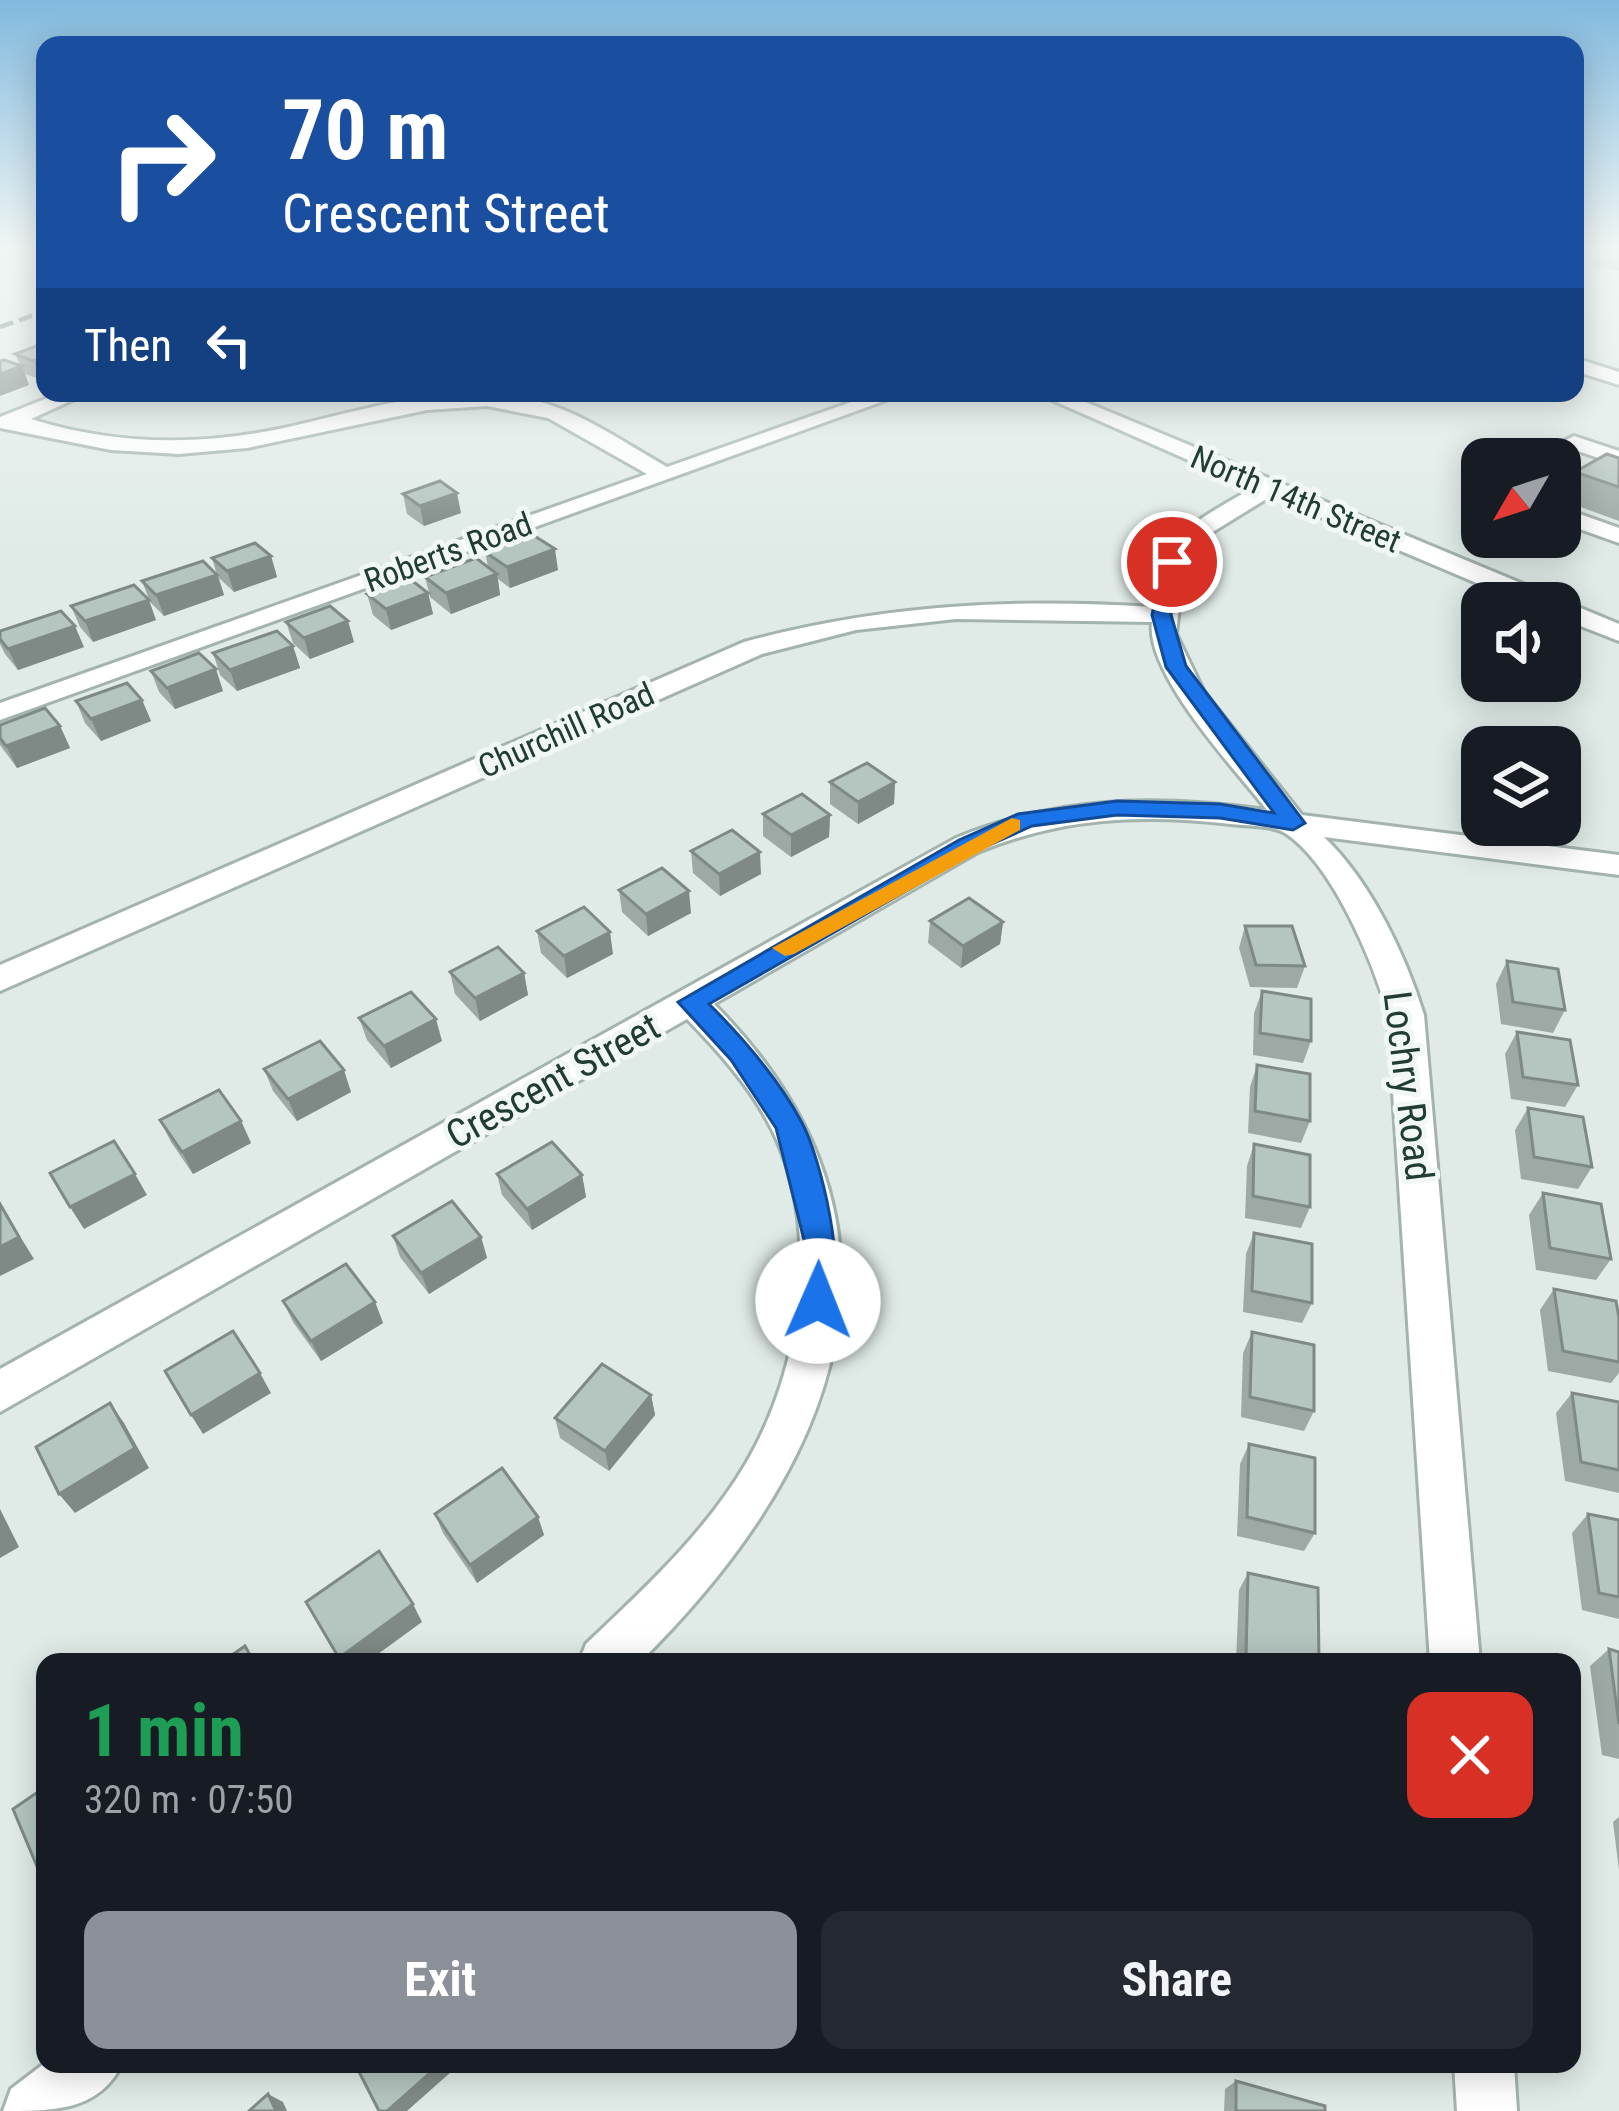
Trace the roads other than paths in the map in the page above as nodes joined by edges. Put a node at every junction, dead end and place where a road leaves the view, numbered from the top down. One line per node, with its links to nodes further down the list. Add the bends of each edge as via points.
1 (1584, 367): 2 (street)
2 (1619, 379)
3 (55, 402): 6 (street)
4 (871, 402): 9 (street, Roberts Road)
5 (1067, 402): 10 (street, North 14th Street)
6 (5, 422): 9 (street, via 91,443 211,447 419,404 516,403 548,411)
7 (1581, 444): 8 (street)
8 (1619, 458)
9 (664, 475): 17 (street, Roberts Road)
10 (1267, 488): 13 (street, North 14th Street); 14 (street, via 1195,533 1172,562)
11 (1581, 522): 12 (street)
12 (1619, 536)
13 (1495, 582)
14 (1161, 615): 18 (street, Lochry Road, via 1191,694); 20 (street, Churchill Road, via 925,609 753,648)
15 (1581, 618): 16 (street)
16 (1619, 633)
17 (0, 712)
18 (1293, 823): 19 (street, Crescent Street); 21 (street, Crescent Street, via 1117,808 1027,819); 24 (street, Lochry Road, via 1331,861 1377,937 1406,1016)
19 (1619, 865)
20 (0, 979)
21 (692, 1002): 22 (street, Crescent Street); 23 (street, via 741,1053 790,1126 819,1240 818,1301 777,1452 674,1594)
22 (0, 1392)
23 (613, 1653)
24 (1453, 1653)
25 (81, 2073): 27 (street)
26 (1485, 2073): 28 (street)
27 (33, 2111)
28 (1487, 2111)

